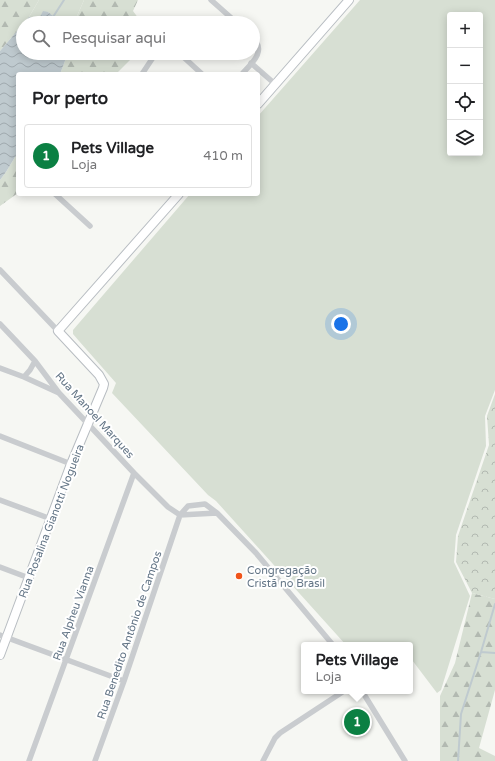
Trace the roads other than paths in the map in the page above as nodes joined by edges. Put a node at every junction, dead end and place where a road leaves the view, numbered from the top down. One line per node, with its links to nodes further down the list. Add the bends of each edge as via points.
1 (211, 0): 3 (street)
2 (349, 0): 11 (street)
3 (228, 16)
4 (151, 60): 8 (street)
5 (187, 60): 9 (street)
6 (254, 60): 7 (street)
7 (251, 63): 10 (street); 11 (street)
8 (143, 72)
9 (200, 72)
10 (244, 72)
11 (275, 84): 12 (street)
12 (260, 98)
13 (57, 196): 15 (street)
14 (177, 196): 18 (street)
15 (90, 226)
16 (0, 270): 18 (street)
17 (0, 324): 19 (street, Rua Manoel Marques)
18 (58, 331): 23 (street, Rua Rosalina Gianotti Nogueira, via 99,375 104,384)
19 (35, 361): 21 (street); 22 (street, Rua Manoel Marques)
20 (0, 368): 21 (street)
21 (24, 377): 22 (street)
22 (59, 393): 23 (street, Rua Manoel Marques)
23 (88, 424): 25 (street, Rua Rosalina Gianotti Nogueira); 26 (street, Rua Manoel Marques)
24 (0, 436): 25 (street)
25 (71, 464): 30 (street, Rua Rosalina Gianotti Nogueira)
26 (134, 473): 29 (street, Rua Manoel Marques, via 168,507); 36 (street, Rua Alpheu Vianna)
27 (0, 500): 30 (street)
28 (217, 513): 29 (street); 29 (street, via 205,504 188,506); 34 (street, via 256,553)
29 (180, 515): 37 (street, Rua Benedito Antônio de Campos)
30 (51, 519): 32 (street, Rua Rosalina Gianotti Nogueira)
31 (0, 567): 32 (street)
32 (29, 578): 33 (street, Rua Rosalina Gianotti Nogueira)
33 (3, 636): 35 (street, Rua Rosalina Gianotti Nogueira); 36 (street)
34 (330, 642)
35 (0, 655)
36 (66, 660): 37 (street); 40 (street, Rua Alpheu Vianna)
37 (124, 681): 41 (street, Rua Benedito Antônio de Campos)
38 (339, 694): 42 (street, via 280,732)
39 (364, 694): 43 (street)
40 (29, 761)
41 (95, 761)
42 (263, 761)
43 (405, 761)

